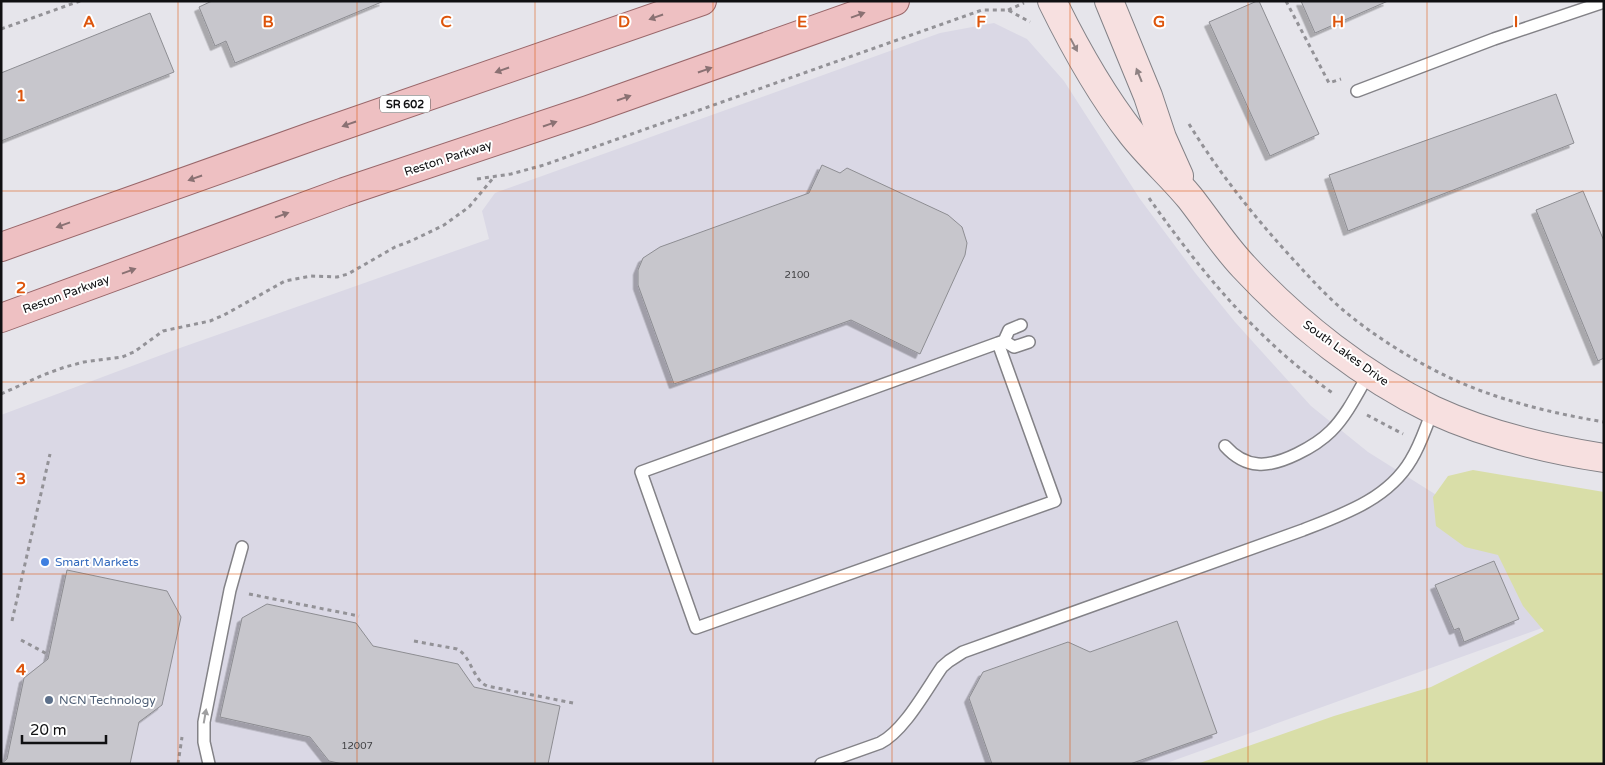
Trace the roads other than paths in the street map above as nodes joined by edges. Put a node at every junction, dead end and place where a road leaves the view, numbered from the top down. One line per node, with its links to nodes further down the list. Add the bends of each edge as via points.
1 (702, 1): 8 (main road, SR 602, one-way to 8)
2 (896, 1): 9 (main road, Reston Parkway, one-way to 2, via 335,196)
3 (1052, 1): 7 (street, South Lakes Drive, one-way to 7, via 1104,96 1142,147)
4 (1109, 1): 7 (street, South Lakes Drive, one-way to 4, via 1162,138)
5 (1604, 2): 6 (lane)
6 (1357, 90)
7 (1190, 198): 13 (street, South Lakes Drive, via 1262,286)
8 (1, 246)
9 (1, 318)
10 (1021, 325): 11 (lane, via 1009,330)
11 (1001, 342): 11 (lane, via 641,472 696,628 1054,501); 12 (lane, via 1014,347)
12 (1028, 342)
13 (1369, 373): 14 (street, South Lakes Drive); 15 (lane, via 1335,427 1301,452 1258,464 1242,460)
14 (1433, 410): 16 (street, South Lakes Drive, via 1495,434); 19 (lane, via 1405,470 1368,502 1303,530 963,652 942,668 889,738)
15 (1224, 446)
16 (1604, 458)
17 (242, 547): 18 (lane, one-way to 17, via 204,722 230,590)
18 (209, 764)
19 (821, 764)

